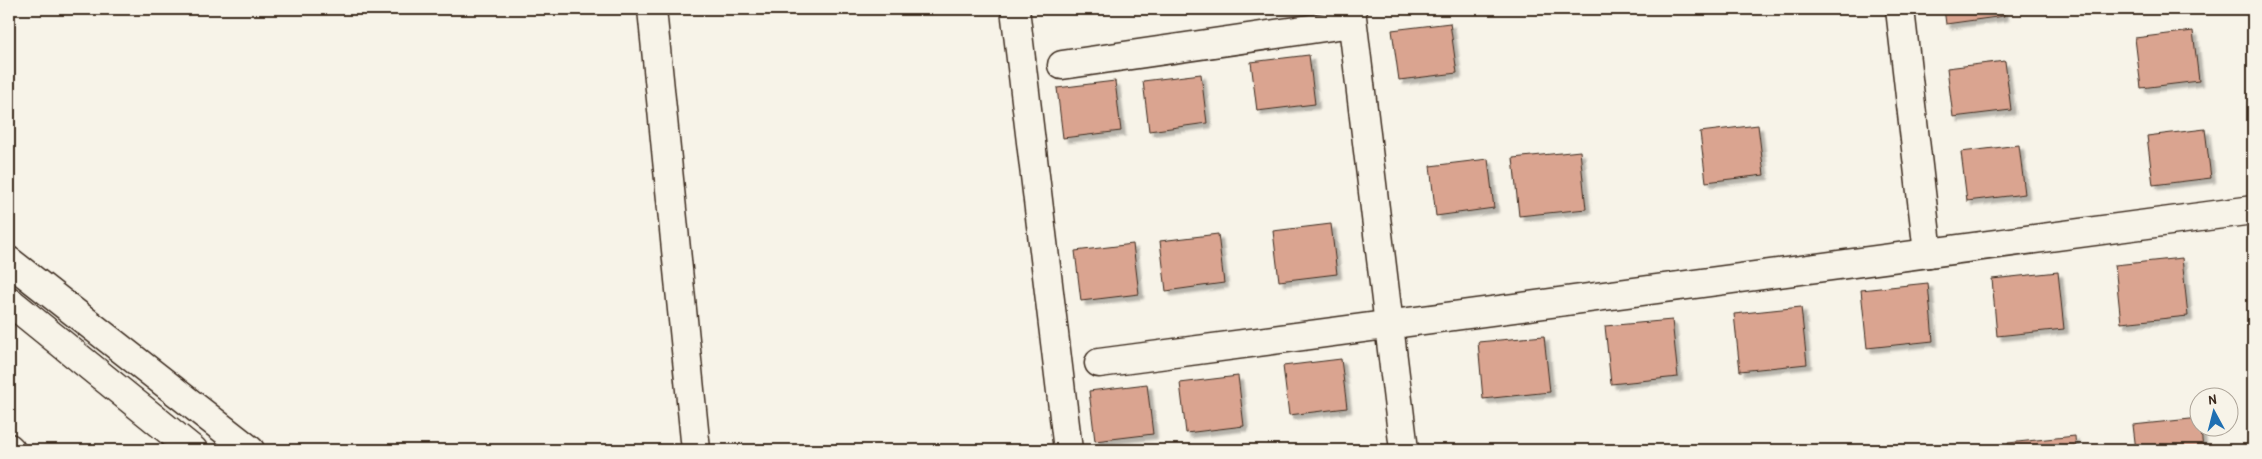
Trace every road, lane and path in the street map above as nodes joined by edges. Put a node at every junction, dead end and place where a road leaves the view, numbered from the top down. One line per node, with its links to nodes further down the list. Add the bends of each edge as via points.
1 (652, 9): 14 (street)
2 (1015, 9): 15 (street)
3 (1900, 9): 7 (street)
4 (1351, 16): 5 (street); 10 (street)
5 (1062, 65)
6 (2253, 210): 7 (street)
7 (1928, 253): 10 (street)
8 (9, 261): 13 (street)
9 (9, 301): 12 (street)
10 (1390, 324): 11 (street); 16 (street)
11 (1099, 363)
12 (193, 450)
13 (250, 450)
14 (696, 450)
15 (1068, 450)
16 (1404, 450)

